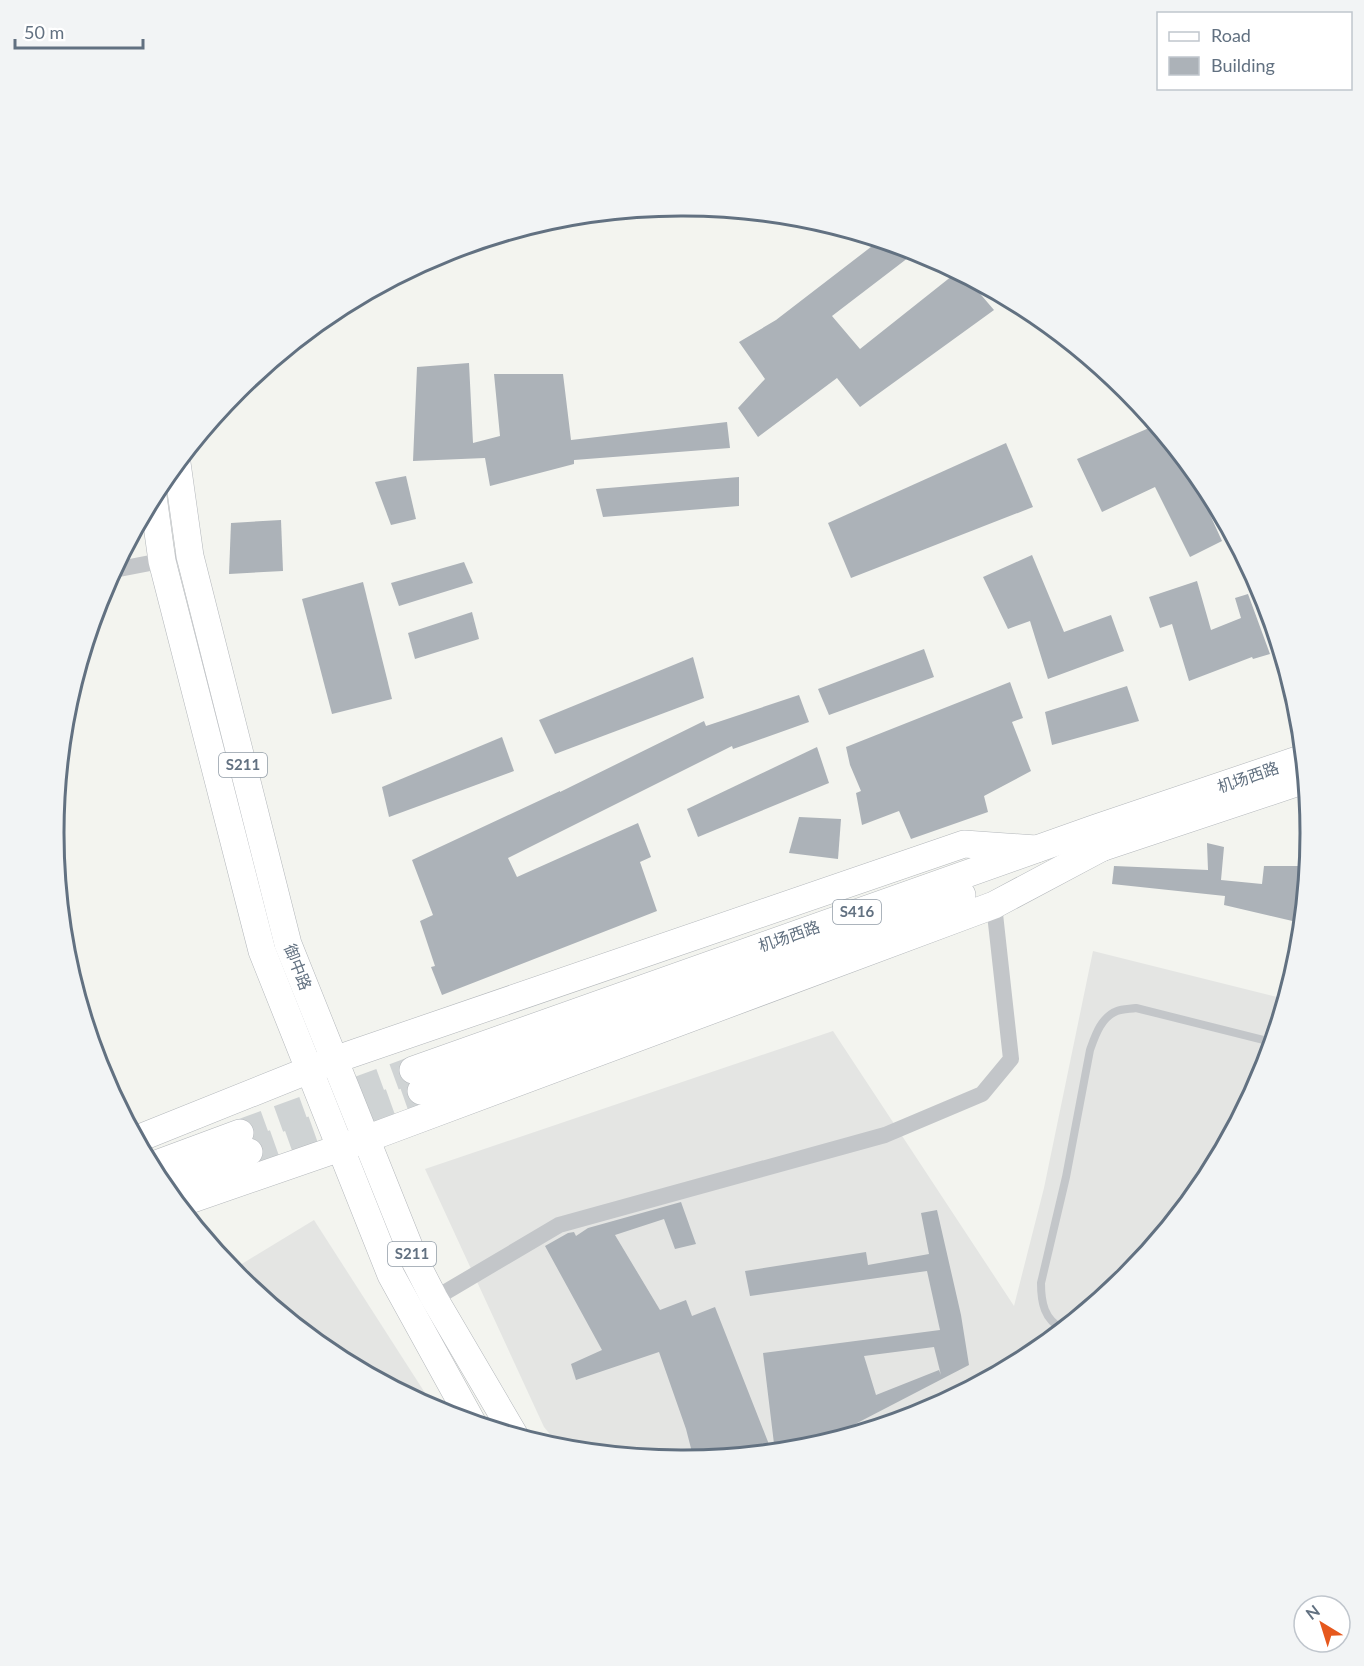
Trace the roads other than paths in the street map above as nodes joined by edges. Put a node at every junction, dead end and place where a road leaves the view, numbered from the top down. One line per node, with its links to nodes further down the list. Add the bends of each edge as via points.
1 (179, 476): 3 (main road, 御中路 / S211)
2 (155, 511): 4 (main road, 御中路 / S211)
3 (190, 556): 4 (street); 12 (main road, 御中路 / S211, via 288,944)
4 (162, 561): 5 (street); 13 (main road, 御中路 / S211, via 262,951)
5 (125, 568)
6 (1295, 761): 9 (main road, 机场西路 / S416)
7 (1297, 783): 8 (main road, S416)
8 (1103, 847): 9 (main road, 机场西路 / S416, via 417,1080); 10 (main road)
9 (1036, 849): 12 (main road, via 964,844)
10 (994, 905): 15 (main road); 20 (street, via 1011,1059 982,1094 885,1135 559,1225)
11 (1263, 1040): 21 (lane, via 1136,1008 1116,1011 1105,1019 1090,1050 1041,1283 1046,1314)
12 (334, 1060): 13 (main road); 15 (main road, 御中路 / S211)
13 (309, 1069): 14 (main road); 16 (main road, 御中路 / S211)
14 (144, 1136)
15 (366, 1139): 16 (main road); 20 (main road, 御中路 / S211, via 415,1260)
16 (340, 1148): 19 (main road); 20 (main road, 御中路 / S211, via 390,1275)
17 (161, 1164): 18 (main road, via 244,1143)
18 (172, 1180)
19 (186, 1201)
20 (423, 1305): 22 (main road, 御中路 / S211); 23 (main road, 御中路 / S211)
21 (1056, 1324)
22 (468, 1412)
23 (507, 1425)

